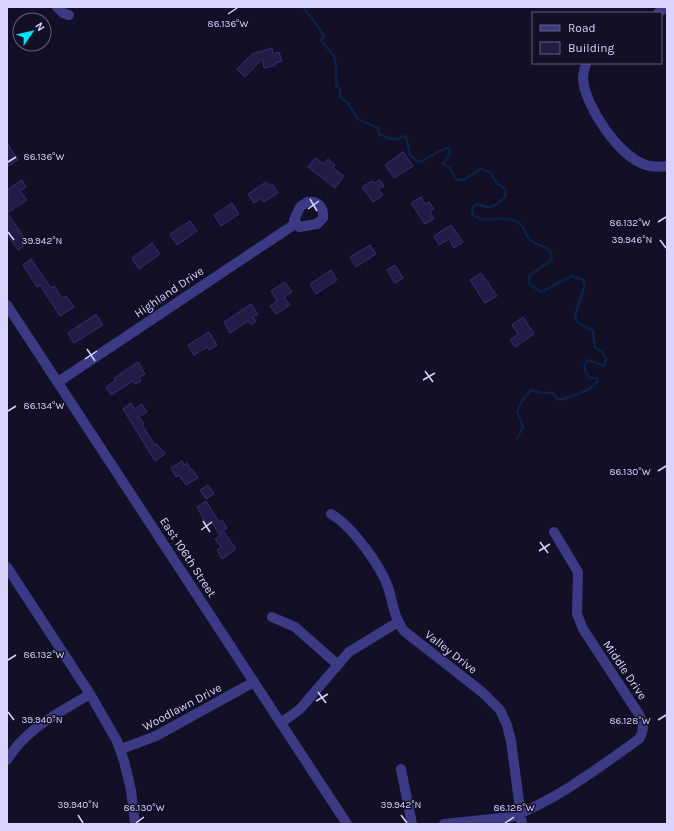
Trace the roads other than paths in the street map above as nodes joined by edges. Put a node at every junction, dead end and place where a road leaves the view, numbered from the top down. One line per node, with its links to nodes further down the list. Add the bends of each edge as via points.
1 (57, 7): 2 (street)
2 (69, 15)
3 (586, 64): 4 (street, via 583,78 589,100 612,138 632,158 646,165)
4 (667, 166)
5 (295, 224): 7 (street, Highland Drive)
6 (7, 305): 7 (street, East 106th Street)
7 (58, 382): 14 (street, East 106th Street)
8 (331, 514): 12 (street, Valley Drive, via 354,533 382,574)
9 (554, 532): 20 (street, Middle Drive, via 578,572 578,614 583,630 640,716 643,729 638,739 580,780)
10 (7, 567): 15 (street)
11 (272, 617): 13 (street, via 296,627)
12 (398, 622): 13 (street, via 354,648); 20 (street, Valley Drive, via 409,636 482,692 500,710 508,726)
13 (337, 664): 16 (street, via 300,709)
14 (254, 682): 16 (street, East 106th Street); 17 (street, Woodlawn Drive, via 163,733)
15 (90, 694): 17 (street); 18 (street, via 28,733)
16 (281, 723): 22 (street, East 106th Street)
17 (121, 749): 21 (street, via 131,790)
18 (7, 760)
19 (401, 769): 23 (street)
20 (521, 813): 24 (street, Middle Drive, via 511,817); 25 (street, Valley Drive)
21 (135, 824)
22 (347, 824)
23 (412, 824)
24 (449, 824)
25 (522, 824)

